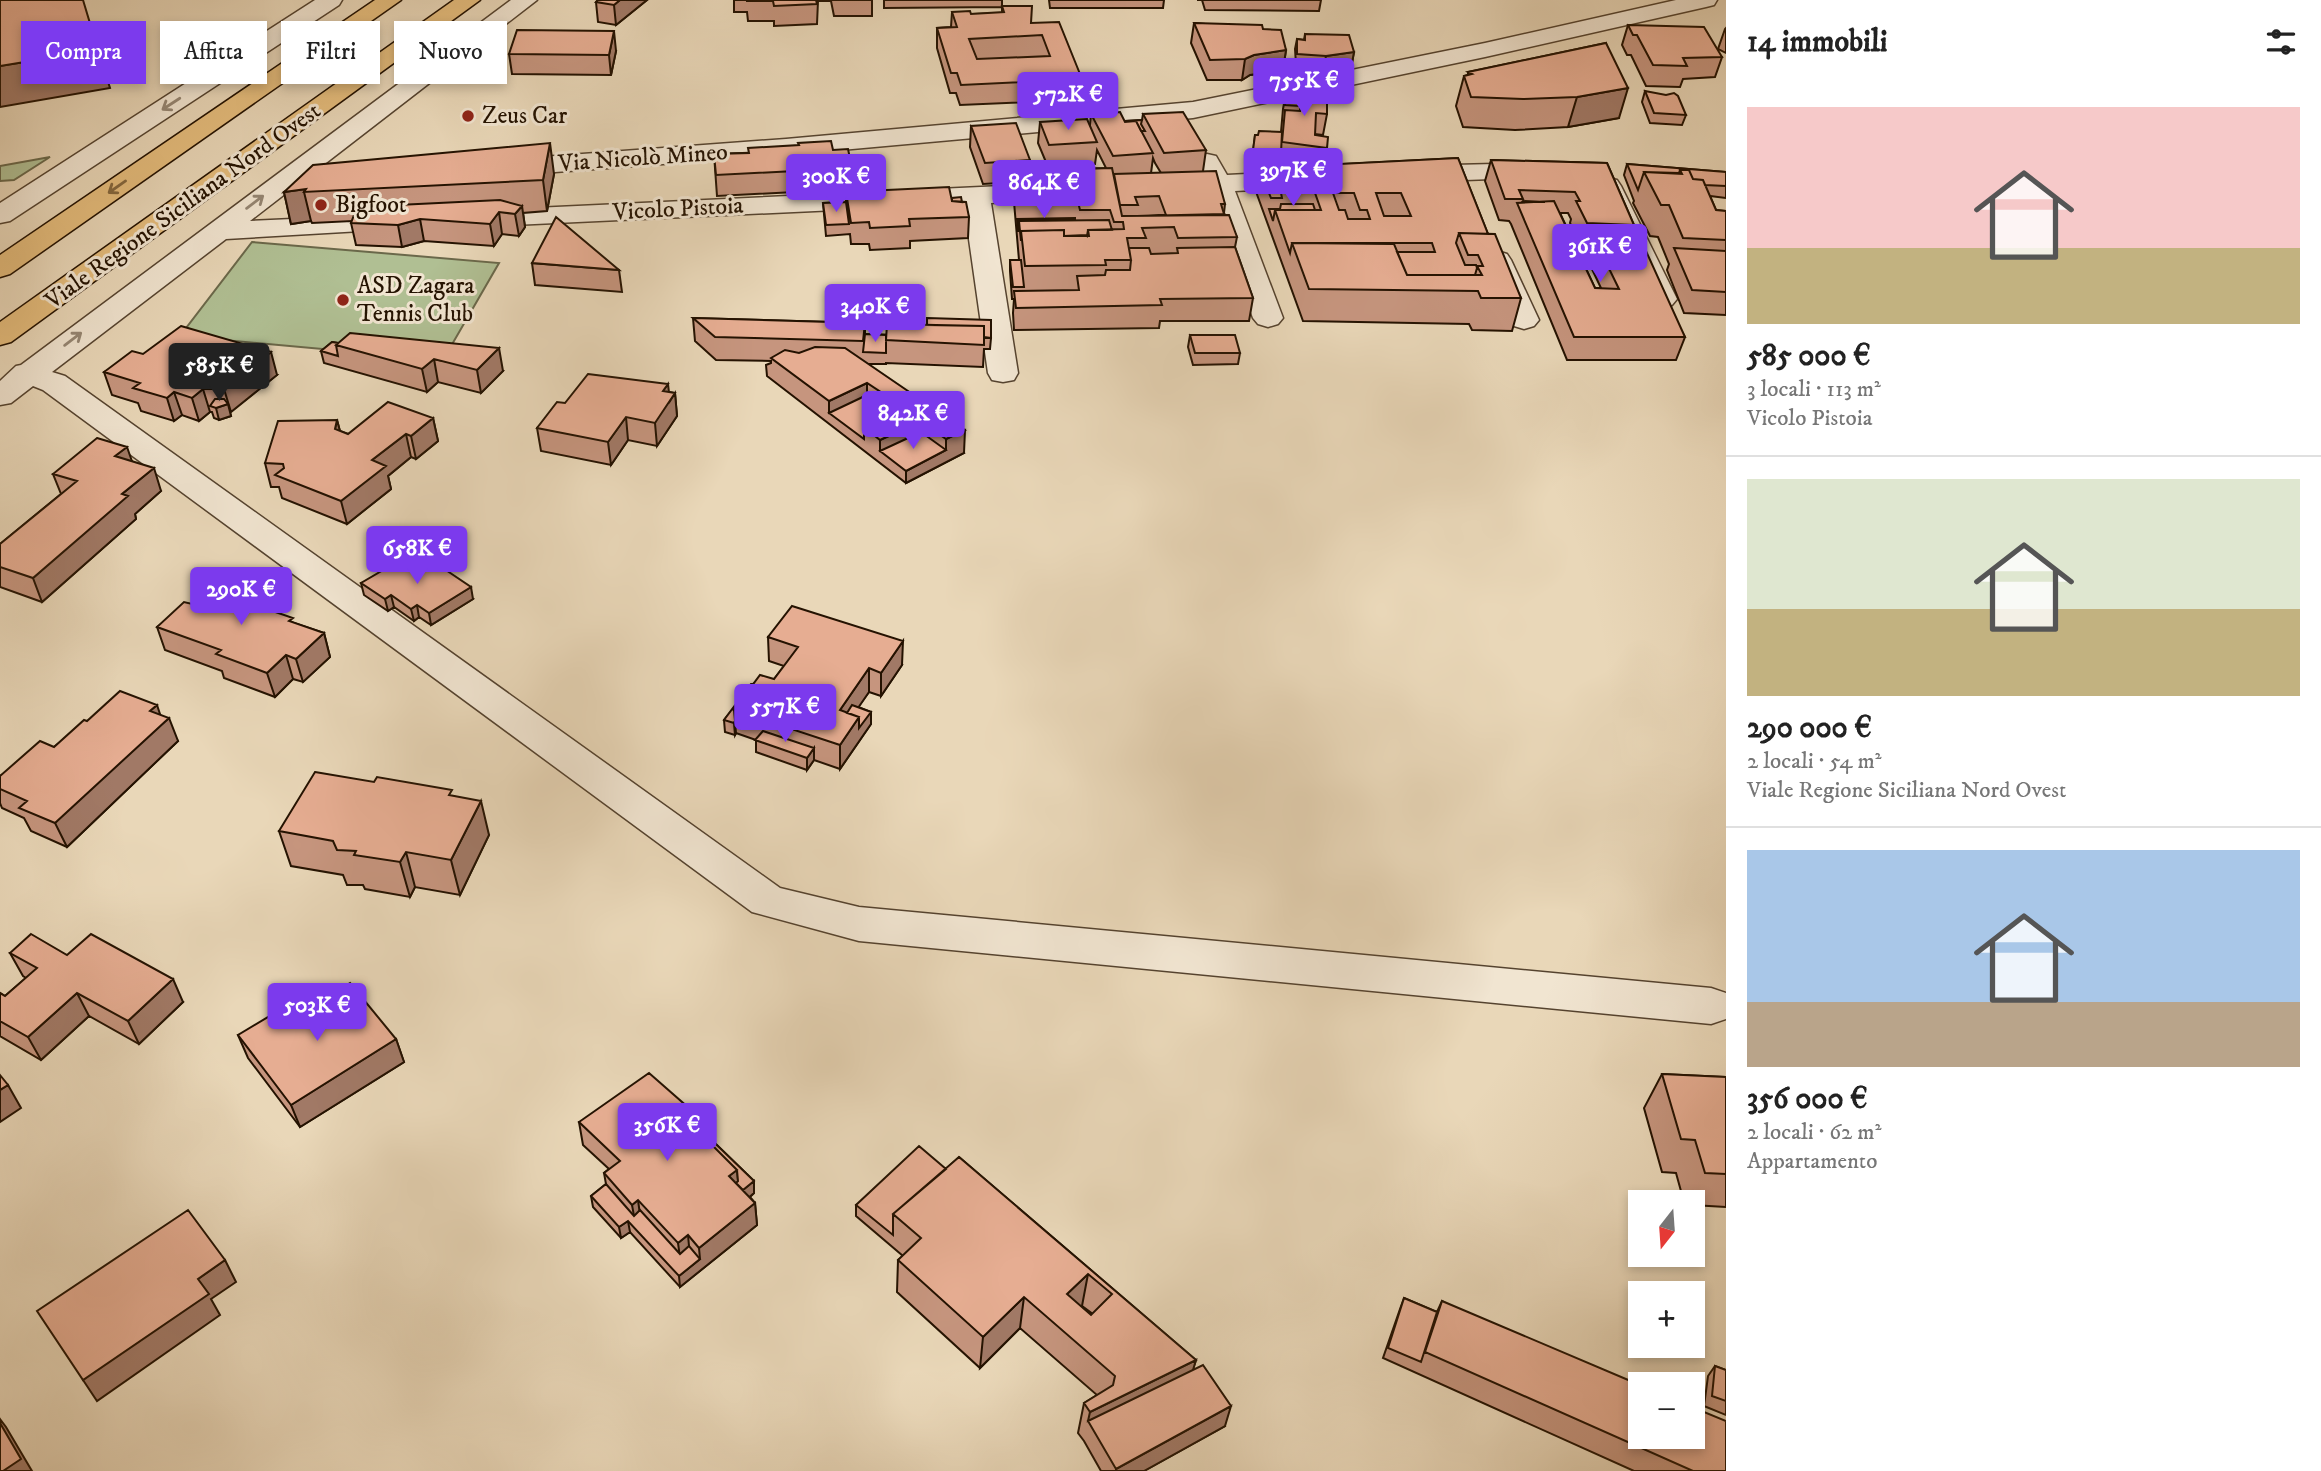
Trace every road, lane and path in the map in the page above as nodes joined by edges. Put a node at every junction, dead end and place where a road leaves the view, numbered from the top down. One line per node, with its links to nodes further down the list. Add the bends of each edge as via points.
1 (331, 0): 18 (street, one-way to 18)
2 (390, 0): 24 (main road, Viale Regione Siciliana Nord Ovest, one-way to 24)
3 (468, 0): 6 (main road, Viale Regione Siciliana Nord Ovest)
4 (526, 0): 7 (street)
5 (1706, 0): 8 (street, Via Nicolò Mineo, via 1433,62)
6 (388, 58): 7 (street); 28 (main road, Viale Regione Siciliana Nord Ovest)
7 (381, 108): 13 (street)
8 (1179, 111): 9 (street, Via Nicolò Mineo); 14 (street)
9 (481, 169)
10 (1392, 175): 27 (street, via 1464,184 1584,172)
11 (374, 177): 13 (street)
12 (1339, 177): 14 (street)
13 (281, 183): 22 (street, one-way to 13)
14 (1219, 184): 15 (street); 25 (street)
15 (1138, 187)
16 (1097, 189): 17 (street, Vicolo Pistoia)
17 (976, 195): 20 (street, Vicolo Pistoia); 29 (street)
18 (12, 200): 19 (street)
19 (0, 215)
20 (451, 220)
21 (424, 221): 22 (street)
22 (216, 231): 30 (street, one-way to 22)
23 (1485, 233): 26 (street)
24 (0, 268)
25 (1268, 318)
26 (1524, 320)
27 (1673, 321)
28 (0, 337)
29 (1003, 373)
30 (14, 384): 31 (street, via 54,383 767,901 859,924)
31 (1711, 1006)

